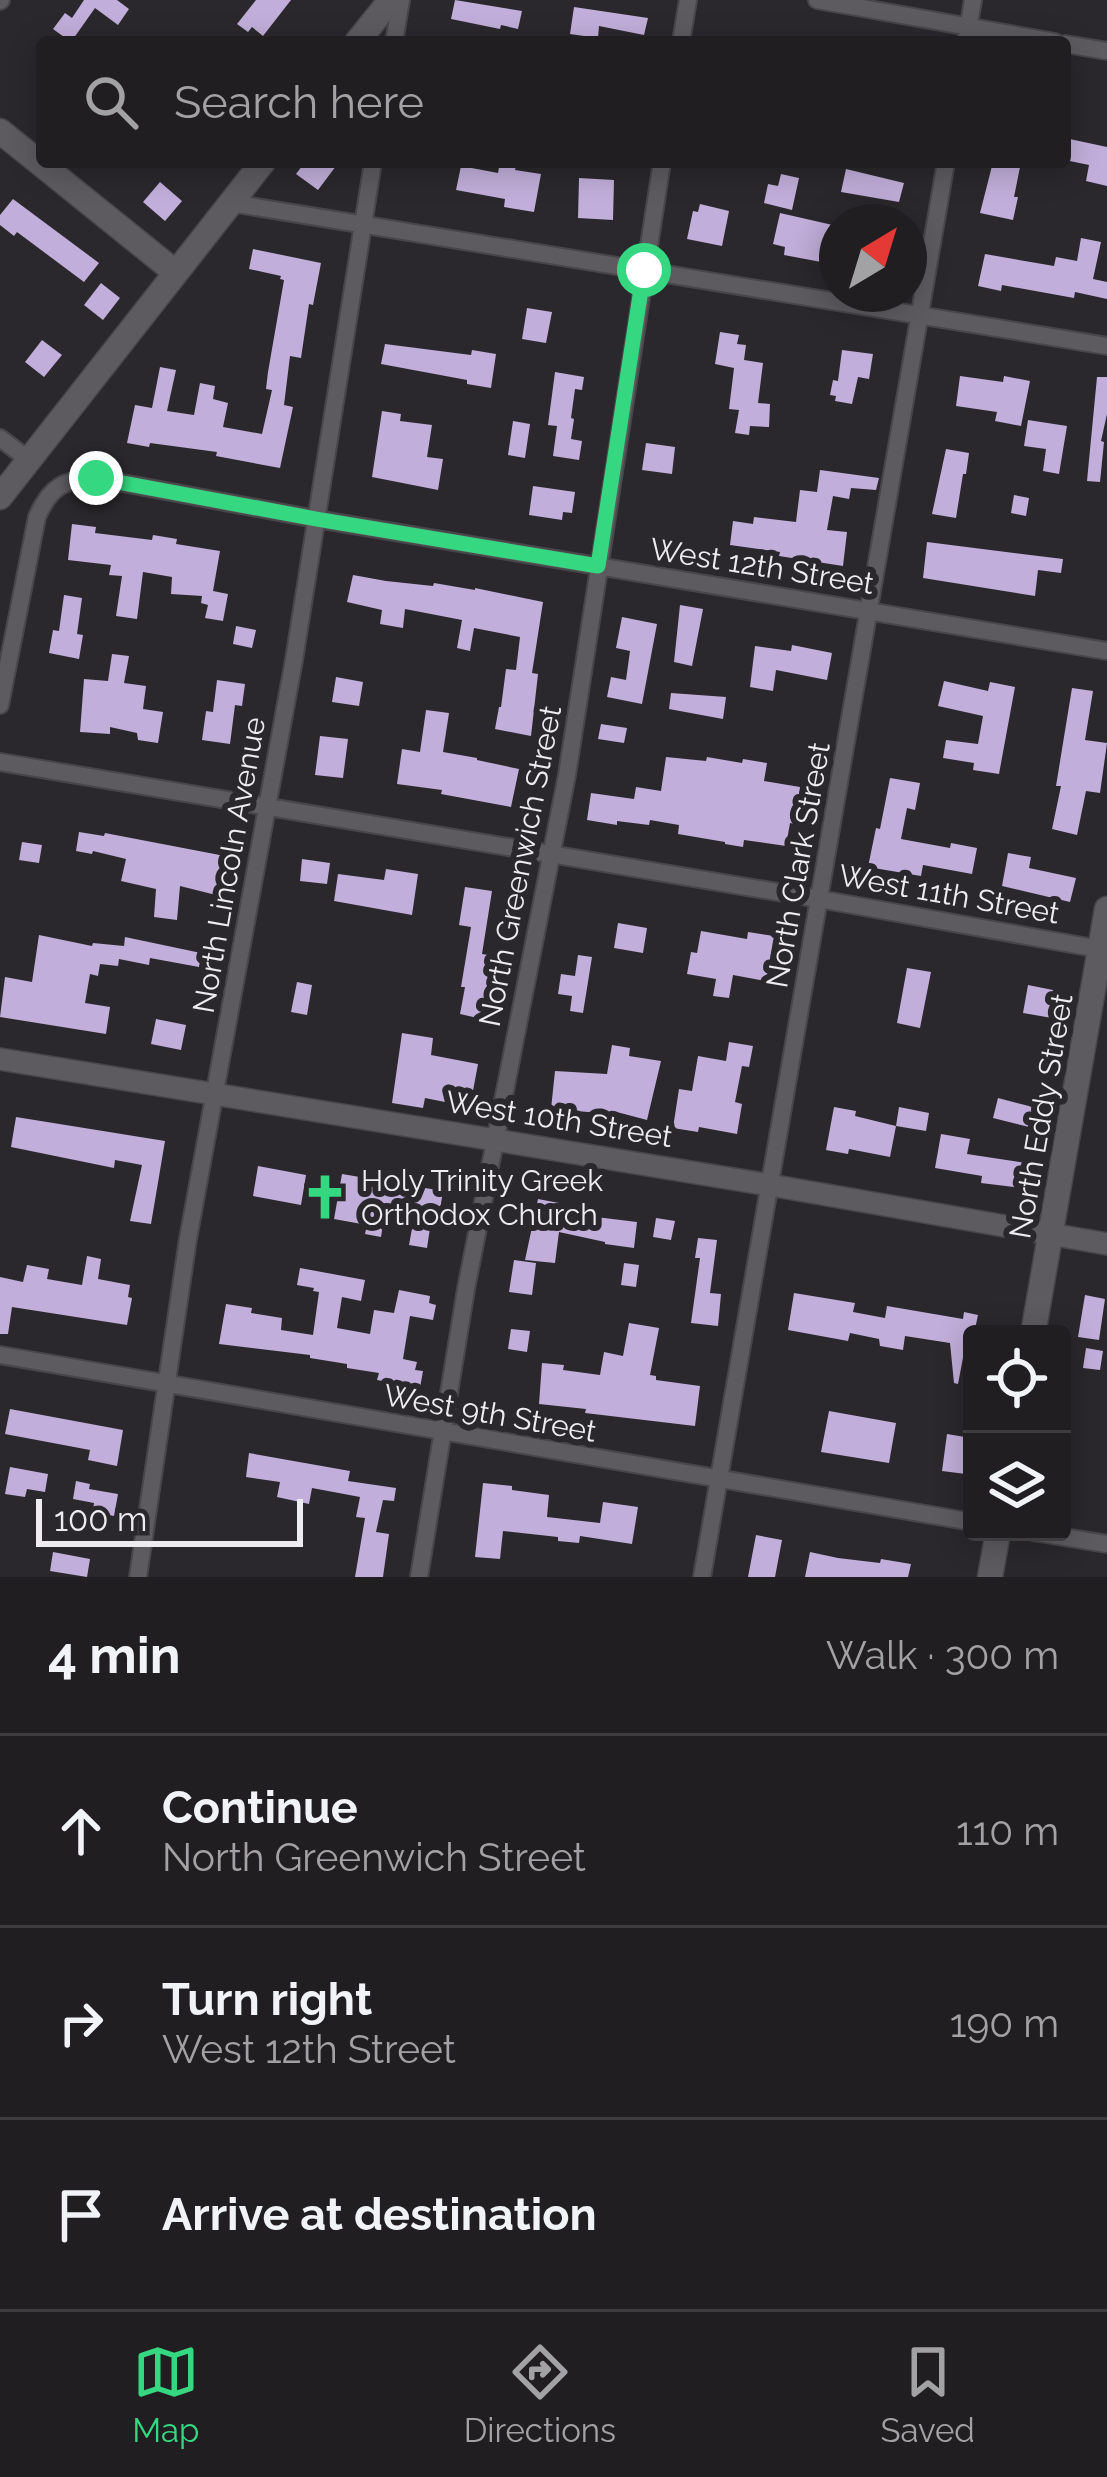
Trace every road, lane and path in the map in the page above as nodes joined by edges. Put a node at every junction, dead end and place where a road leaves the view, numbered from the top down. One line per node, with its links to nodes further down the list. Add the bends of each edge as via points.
1 (391, 0): 7 (main road)
2 (401, 0): 8 (street)
3 (688, 0): 9 (street)
4 (817, 0): 6 (street)
5 (973, 0): 6 (street)
6 (968, 34)
7 (362, 36)
8 (395, 36)
9 (682, 36)
10 (1071, 45): 11 (street)
11 (1107, 51)
12 (0, 131): 13 (main road)
13 (36, 160)
14 (46, 168): 22 (main road)
15 (258, 168): 19 (main road)
16 (373, 168): 20 (street, North Lincoln Avenue)
17 (661, 168): 21 (street, North Greenwich Street)
18 (945, 168): 23 (street, North Clark Street)
19 (231, 203): 20 (street); 22 (main road)
20 (364, 224): 21 (street); 28 (street, North Lincoln Avenue)
21 (644, 270): 23 (street); 29 (street, North Greenwich Street)
22 (175, 272): 26 (main road)
23 (920, 315): 24 (street); 30 (street, North Clark Street)
24 (1107, 346)
25 (0, 438): 26 (street)
26 (28, 460): 27 (main road)
27 (0, 497)
28 (316, 519): 29 (street, West 12th Street); 32 (street, West 12th Street, via 96,478 63,483 37,517); 34 (street, North Lincoln Avenue)
29 (598, 566): 30 (street, West 12th Street); 35 (street, North Greenwich Street)
30 (869, 610): 31 (street, West 12th Street); 36 (street, North Clark Street)
31 (1107, 651)
32 (0, 705)
33 (0, 762): 34 (street, West 11th Street)
34 (267, 807): 35 (street, West 11th Street); 40 (street, North Lincoln Avenue)
35 (551, 856): 36 (street, West 11th Street); 41 (street, North Greenwich Street)
36 (820, 899): 38 (street, West 11th Street); 42 (street, North Clark Street)
37 (1107, 909): 38 (main road, North Eddy Street)
38 (1104, 949): 43 (main road, North Eddy Street)
39 (0, 1060): 40 (street, West 10th Street)
40 (214, 1094): 41 (street, West 10th Street); 47 (street, North Lincoln Avenue)
41 (495, 1139): 42 (street, West 10th Street); 48 (street, North Greenwich Street)
42 (770, 1185): 43 (street, West 10th Street); 49 (street, North Clark Street)
43 (1051, 1234): 44 (street, West 10th Street); 45 (main road, North Eddy Street)
44 (1107, 1244)
45 (1035, 1325)
46 (0, 1355): 47 (street, West 9th Street)
47 (166, 1384): 48 (street, West 9th Street); 54 (street, North Lincoln Avenue)
48 (442, 1432): 49 (street, West 9th Street); 55 (street, North Greenwich Street)
49 (719, 1479): 50 (street, West 9th Street); 56 (street, North Clark Street)
50 (963, 1520)
51 (1071, 1538): 53 (street)
52 (996, 1541): 57 (main road)
53 (1107, 1544)
54 (138, 1577)
55 (419, 1577)
56 (702, 1577)
57 (990, 1577)

